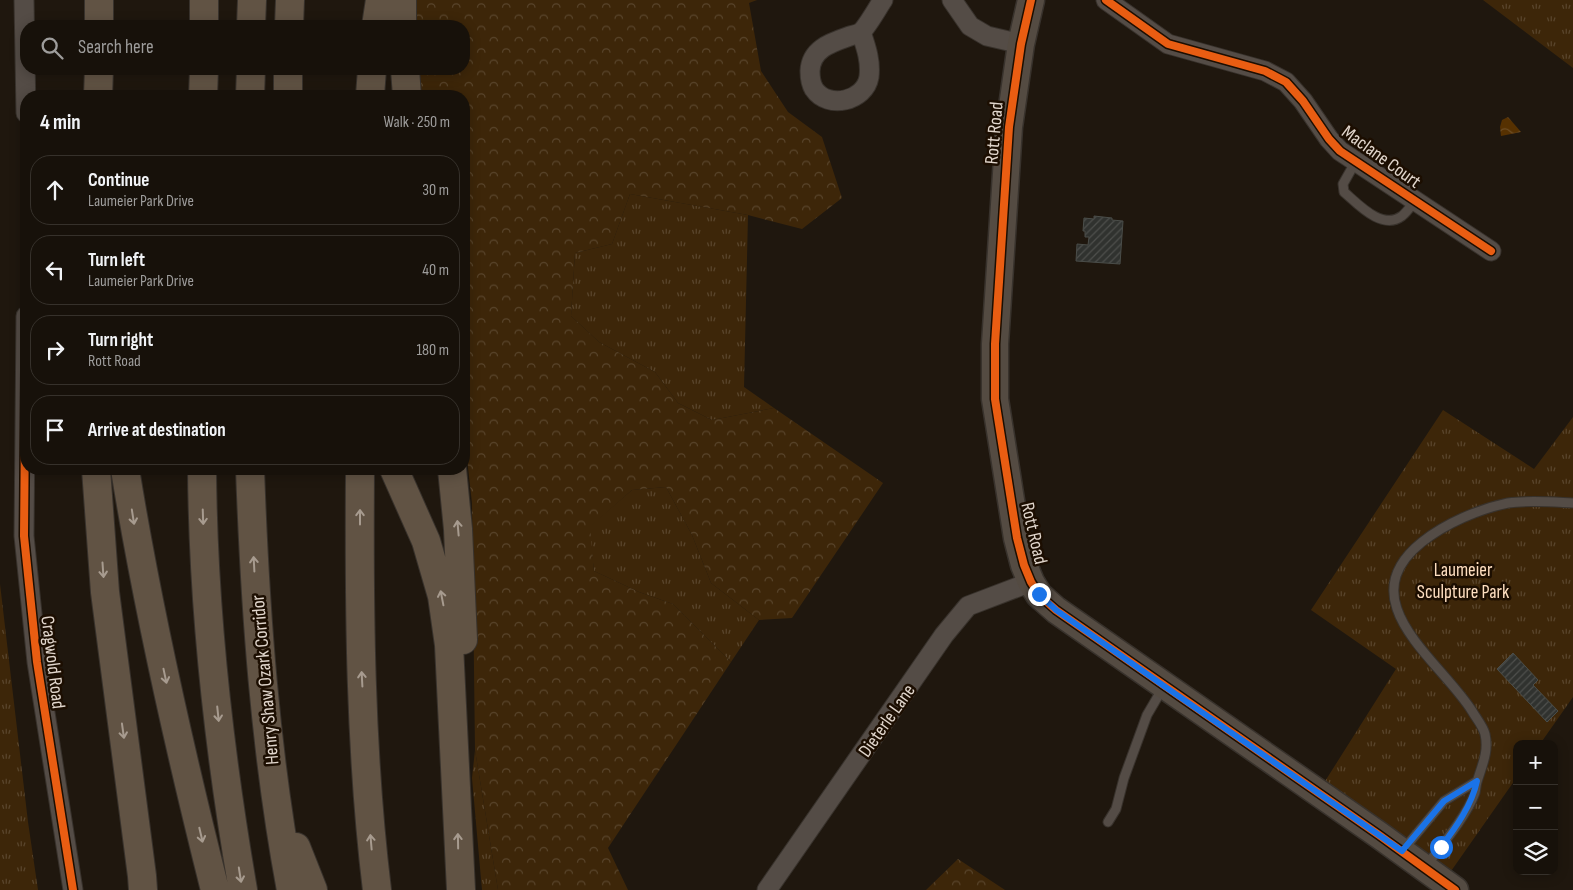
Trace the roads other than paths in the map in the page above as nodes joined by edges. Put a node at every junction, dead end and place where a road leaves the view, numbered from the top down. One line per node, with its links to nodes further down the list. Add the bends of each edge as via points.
1 (24, 0): 11 (street)
2 (204, 0): 12 (highway)
3 (252, 0): 13 (highway)
4 (290, 0): 14 (highway)
5 (380, 0): 15 (highway)
6 (402, 0): 16 (highway)
7 (883, 0): 17 (street)
8 (952, 0): 18 (street, via 970,26 987,36)
9 (1031, 0): 18 (street, Rott Road)
10 (1106, 0): 33 (street, Maclane Court, via 1168,44 1265,71 1286,82 1303,100 1329,139)
11 (24, 20)
12 (204, 20)
13 (251, 20)
14 (289, 20)
15 (377, 20)
16 (402, 20)
17 (861, 32)
18 (1021, 44): 45 (street, Rott Road, via 1009,127 995,344 995,400 1017,538)
19 (25, 75): 26 (street)
20 (99, 75): 27 (highway)
21 (204, 75): 28 (highway)
22 (251, 75): 29 (highway)
23 (288, 75): 30 (highway)
24 (372, 75): 31 (highway)
25 (405, 75): 32 (highway)
26 (26, 90)
27 (98, 90)
28 (203, 90)
29 (250, 90)
30 (288, 90)
31 (370, 90)
32 (407, 90)
33 (1356, 161): 34 (street, Maclane Court); 34 (lane, via 1343,184 1344,192 1363,209 1378,218 1393,221 1403,216)
34 (1416, 201): 35 (street, Maclane Court)
35 (1491, 251)
36 (25, 475): 54 (street, Cragwold Road, via 24,536 36,662)
37 (96, 475): 53 (highway, one-way to 53, via 105,592)
38 (126, 475): 55 (highway, one-way to 55, via 149,601)
39 (202, 475): 56 (highway, one-way to 56, via 218,711)
40 (250, 475): 49 (highway, Henry Shaw Ozark Corridor, one-way to 40, via 257,622)
41 (360, 475): 59 (highway, one-way to 41, via 361,669)
42 (397, 475): 48 (highway, one-way to 42, via 449,645 442,596 426,541)
43 (453, 475): 48 (highway, one-way to 43, via 464,685)
44 (1573, 503): 47 (lane, via 1509,503 1482,510 1432,534 1408,554 1396,575 1394,601 1404,624 1464,698 1485,732 1486,750)
45 (1031, 582): 46 (street, Rott Road, via 1056,610); 61 (street, Dieterle Lane, via 968,606 944,635)
46 (1164, 686): 50 (lane, via 1147,715 1116,809); 51 (street, Rott Road)
47 (1477, 781): 51 (lane, via 1444,801); 52 (lane, via 1456,827)
48 (457, 786): 60 (highway, one-way to 48)
49 (275, 794): 57 (highway, Henry Shaw Ozark Corridor); 58 (highway)
50 (1108, 822)
51 (1402, 851): 52 (street, Rott Road)
52 (1425, 868): 62 (street, Rott Road)
53 (144, 885)
54 (73, 890)
55 (214, 890)
56 (243, 890)
57 (291, 890)
58 (313, 890)
59 (377, 890)
60 (461, 890)
61 (767, 890)
62 (1455, 890)

